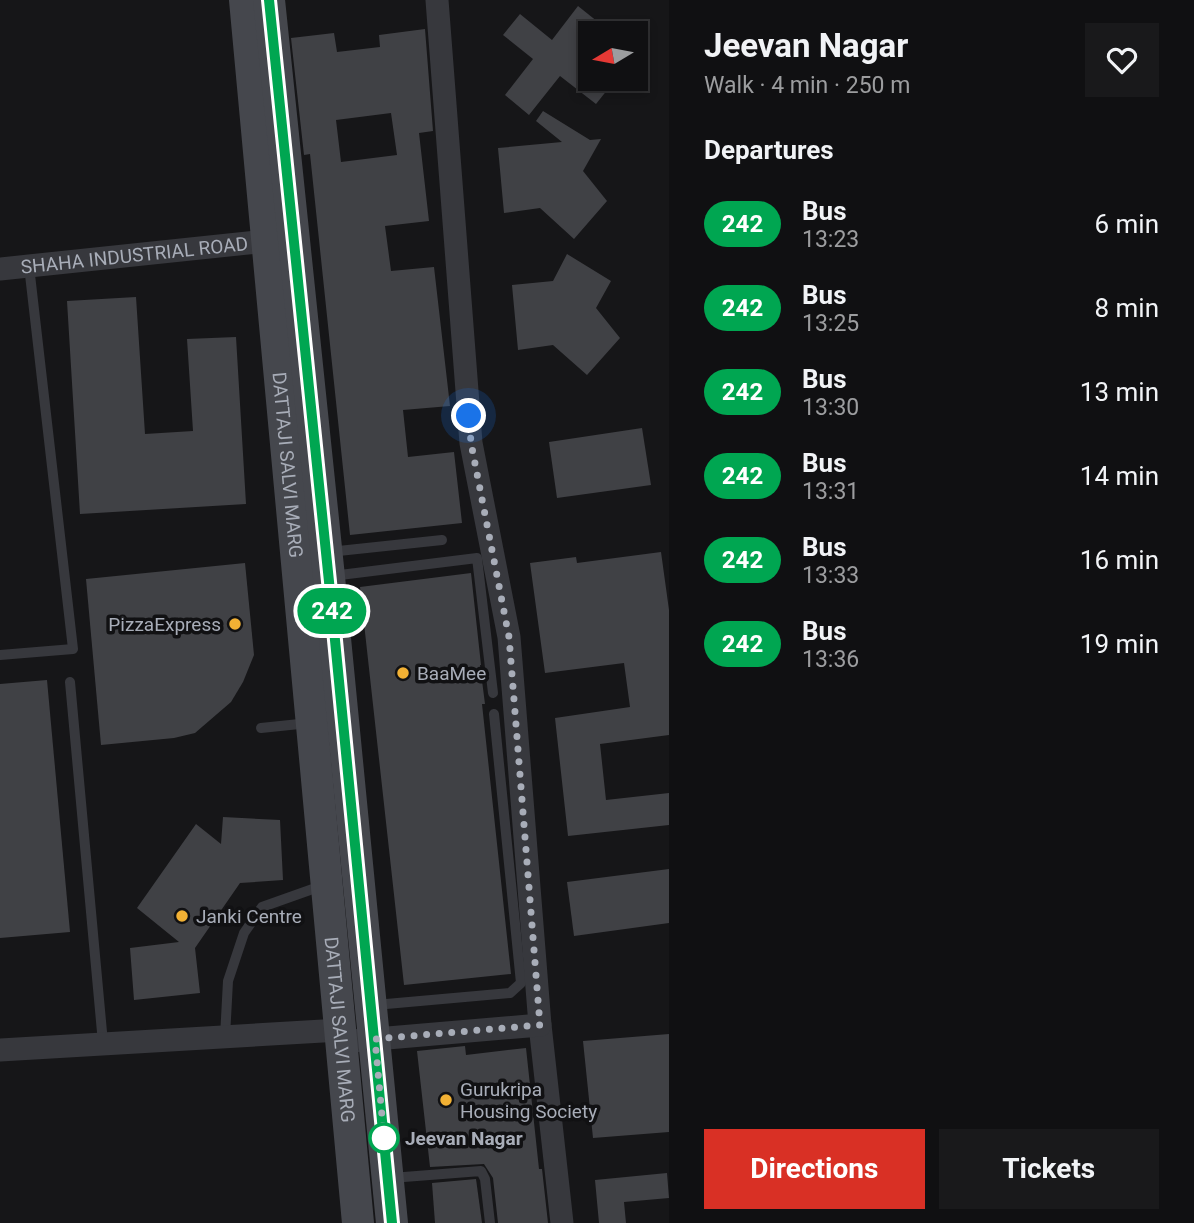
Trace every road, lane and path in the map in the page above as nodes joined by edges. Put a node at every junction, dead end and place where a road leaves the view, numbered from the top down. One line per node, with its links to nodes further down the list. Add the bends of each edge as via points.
1 (245, 0): 4 (street, DATTAJI SALVI MARG)
2 (269, 0): 8 (street, DATTAJI SALVI MARG)
3 (437, 0): 17 (street, via 471,443 509,637)
4 (267, 241): 5 (street, SHAHA INDUSTRIAL ROAD); 13 (street, DATTAJI SALVI MARG)
5 (29, 266): 6 (street, SHAHA INDUSTRIAL ROAD); 9 (lane, via 73,649)
6 (0, 269)
7 (442, 540): 8 (lane)
8 (327, 564): 11 (lane, via 477,558); 16 (street, DATTAJI SALVI MARG)
9 (0, 655)
10 (70, 682): 21 (lane)
11 (493, 693)
12 (494, 714): 16 (lane, via 521,983 510,993)
13 (312, 723): 14 (lane); 15 (street, DATTAJI SALVI MARG)
14 (261, 728)
15 (327, 884): 18 (street, DATTAJI SALVI MARG); 19 (lane, via 262,907 244,933 228,981)
16 (372, 1005): 20 (street, DATTAJI SALVI MARG)
17 (540, 1025): 20 (street); 27 (street)
18 (341, 1036): 19 (street); 20 (street); 24 (street, DATTAJI SALVI MARG)
19 (225, 1037): 21 (street)
20 (375, 1039): 23 (street, DATTAJI SALVI MARG)
21 (103, 1043): 22 (street)
22 (0, 1050)
23 (388, 1178): 25 (street, DATTAJI SALVI MARG); 26 (lane, via 481,1171)
24 (358, 1223)
25 (392, 1223)
26 (490, 1223)
27 (562, 1223)

